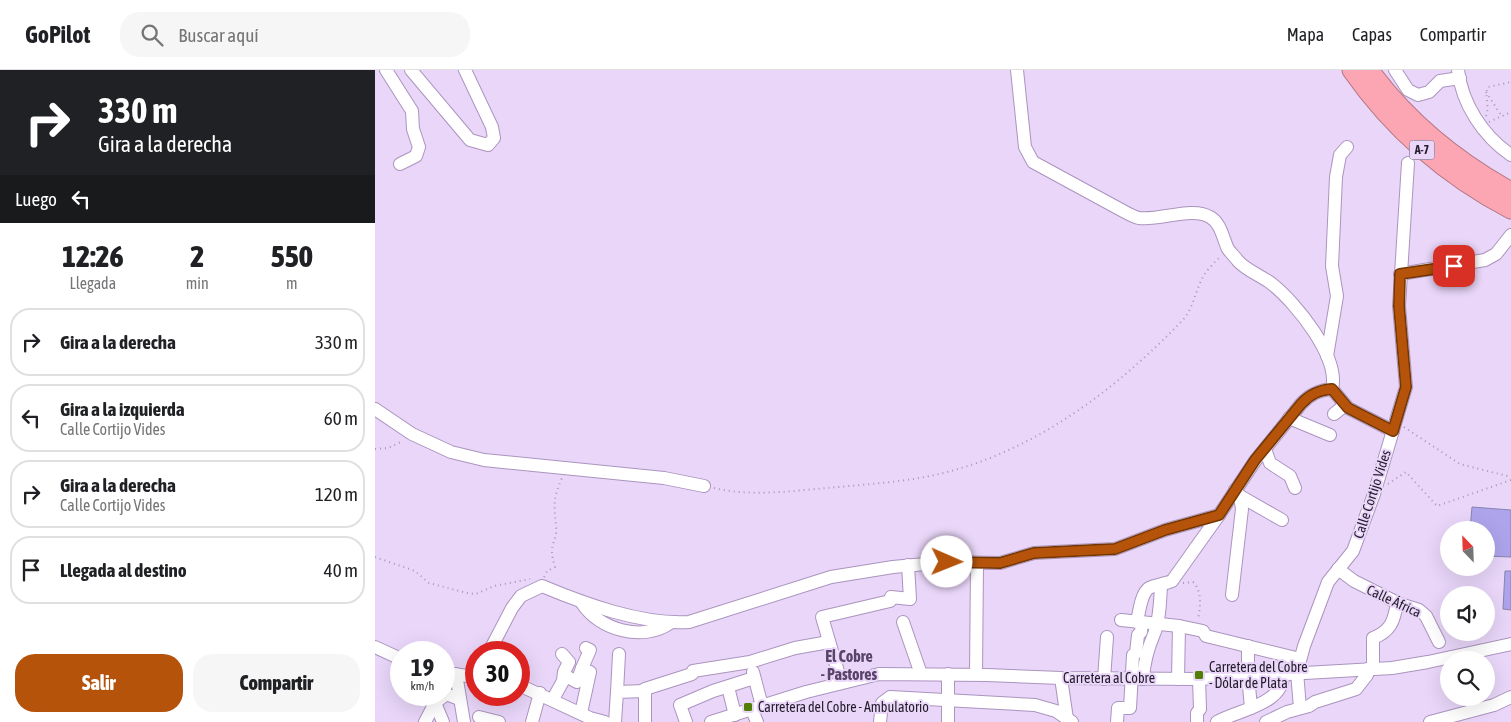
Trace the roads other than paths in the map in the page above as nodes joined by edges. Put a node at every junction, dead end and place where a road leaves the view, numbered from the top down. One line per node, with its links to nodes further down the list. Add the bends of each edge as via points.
1 (386, 70): 12 (street, via 412,111 419,147 415,156)
2 (411, 70): 3 (street, via 470,140 488,145 494,138 492,127)
3 (465, 70)
4 (1017, 70): 17 (street, via 1025,147 1033,162 1139,218 1210,216 1241,265 1271,283 1289,299)
5 (1352, 70): 14 (highway, A-7, via 1379,106 1423,151 1460,179)
6 (1369, 70): 13 (highway, A-7, via 1407,115 1435,141 1464,164)
7 (1395, 70): 8 (street, via 1408,90 1418,94 1429,92 1440,81)
8 (1459, 74): 10 (street, via 1478,122)
9 (1347, 147): 17 (street, via 1340,155 1336,177 1333,266 1337,296)
10 (1511, 155)
11 (1408, 163): 16 (street, Calle Cortijo Vides)
12 (400, 164)
13 (1511, 192)
14 (1511, 209)
15 (1511, 235): 16 (street, via 1496,254 1485,260)
16 (1400, 274): 23 (street, Calle Cortijo Vides, via 1399,306 1406,387)
17 (1327, 356): 18 (street, via 1332,371)
18 (1332, 389): 19 (street); 22 (street, via 1307,397)
19 (1345, 405): 21 (street); 23 (street)
20 (375, 410): 26 (street, via 412,434 451,452 484,460 664,478)
21 (1334, 414)
22 (1289, 418): 24 (street); 25 (street)
23 (1394, 426): 35 (street, Calle Cortijo Vides, via 1353,551)
24 (1330, 435)
25 (1265, 448): 27 (street, via 1270,463 1291,476); 28 (street)
26 (704, 486)
27 (1295, 488)
28 (1238, 493): 29 (street); 30 (street); 37 (street, via 1242,509)
29 (1219, 515): 31 (street); 32 (street)
30 (1282, 520)
31 (1186, 524): 32 (street, via 1195,526); 33 (street, via 1115,549 1034,553 1012,561)
32 (1202, 538): 36 (street, via 1172,581)
33 (977, 563): 34 (street); 63 (street)
34 (909, 566): 45 (street, via 831,577 689,622 670,623 582,603 542,583 521,596); 46 (street, via 910,599 891,598 871,607 822,617)
35 (1338, 569): 38 (street, Calle África, via 1354,582); 55 (street, Calle Cortijo Vides, via 1328,582)
36 (1161, 586): 41 (street, via 1145,591); 42 (street)
37 (1232, 595)
38 (1397, 603): 47 (street, Calle África, via 1419,610 1426,616); 58 (street, via 1393,624 1373,638)
39 (1121, 620): 41 (street)
40 (903, 622): 61 (street)
41 (1139, 622): 42 (street); 70 (street, via 1141,632 1133,655)
42 (1156, 624): 43 (street); 70 (street)
43 (1179, 626): 49 (street); 71 (street)
44 (1107, 636): 69 (street)
45 (495, 641)
46 (829, 642): 56 (street, via 795,648); 73 (street)
47 (1439, 642)
48 (1511, 644): 58 (street, Carretera al Cobre, via 1428,662)
49 (1248, 646): 55 (street); 66 (street)
50 (375, 647): 52 (street)
51 (586, 648): 57 (street, via 590,650)
52 (390, 654)
53 (563, 654): 65 (street, via 569,662)
54 (619, 654): 80 (street)
55 (1300, 659): 60 (street, Calle Cortijo Vides)
56 (750, 662): 59 (street); 67 (street)
57 (582, 668): 65 (street, via 577,682); 95 (street, via 590,672)
58 (1371, 669): 60 (street, Carretera al Cobre); 94 (street, via 1355,689)
59 (706, 670): 79 (street); 81 (street, via 693,671 645,689)
60 (1297, 672): 64 (street, Carretera al Cobre); 94 (street, Calle Cortijo Vides)
61 (921, 674): 62 (street, Carretera al Cobre); 73 (street, Carretera al Cobre, via 879,674)
62 (948, 674): 63 (street, Carretera al Cobre); 88 (street)
63 (976, 674): 68 (street, Carretera al Cobre)
64 (1283, 674): 66 (street, Carretera al Cobre); 87 (street)
65 (564, 675): 86 (street)
66 (1248, 675): 72 (street, Carretera al Cobre); 93 (street)
67 (754, 678): 75 (street); 92 (street)
68 (1061, 678): 69 (street, Carretera al Cobre); 99 (street)
69 (1105, 679): 70 (street, Carretera al Cobre)
70 (1137, 679): 71 (street, Carretera al Cobre); 113 (street, via 1130,708 1118,708)
71 (1178, 679): 72 (street, Carretera al Cobre)
72 (1199, 679): 114 (street)
73 (841, 682): 92 (street, Carretera al Cobre)
74 (465, 687): 85 (street)
75 (728, 687): 79 (street); 97 (street)
76 (530, 689): 82 (street)
77 (455, 690): 85 (street)
78 (683, 690): 89 (street)
79 (713, 691): 89 (street)
80 (617, 692): 81 (street); 106 (street)
81 (645, 692): 107 (street)
82 (540, 693): 86 (street); 104 (street)
83 (455, 697): 85 (street)
84 (1511, 697): 116 (street, via 1494,705)
85 (459, 699): 102 (street)
86 (553, 699): 95 (street)
87 (1271, 699): 93 (street); 98 (street)
88 (948, 700): 99 (street, via 1035,704 1056,711); 111 (street, via 885,698); 112 (street)
89 (685, 703): 108 (street, via 681,705)
90 (432, 706): 100 (street)
91 (437, 706): 101 (street)
92 (757, 708): 97 (street, Carretera al Cobre); 110 (street)
93 (1251, 708): 115 (street)
94 (1300, 708): 98 (street)
95 (581, 713): 105 (street)
96 (479, 717): 103 (street)
97 (733, 717): 109 (street, Carretera al Cobre)
98 (1271, 720)
99 (1069, 721)
100 (425, 722)
101 (443, 722)
102 (464, 722)
103 (499, 722)
104 (531, 722)
105 (605, 722)
106 (615, 722)
107 (645, 722)
108 (686, 722)
109 (711, 722)
110 (757, 722)
111 (880, 722)
112 (948, 722)
113 (1117, 722)
114 (1197, 722)
115 (1217, 722)
116 (1430, 722)

